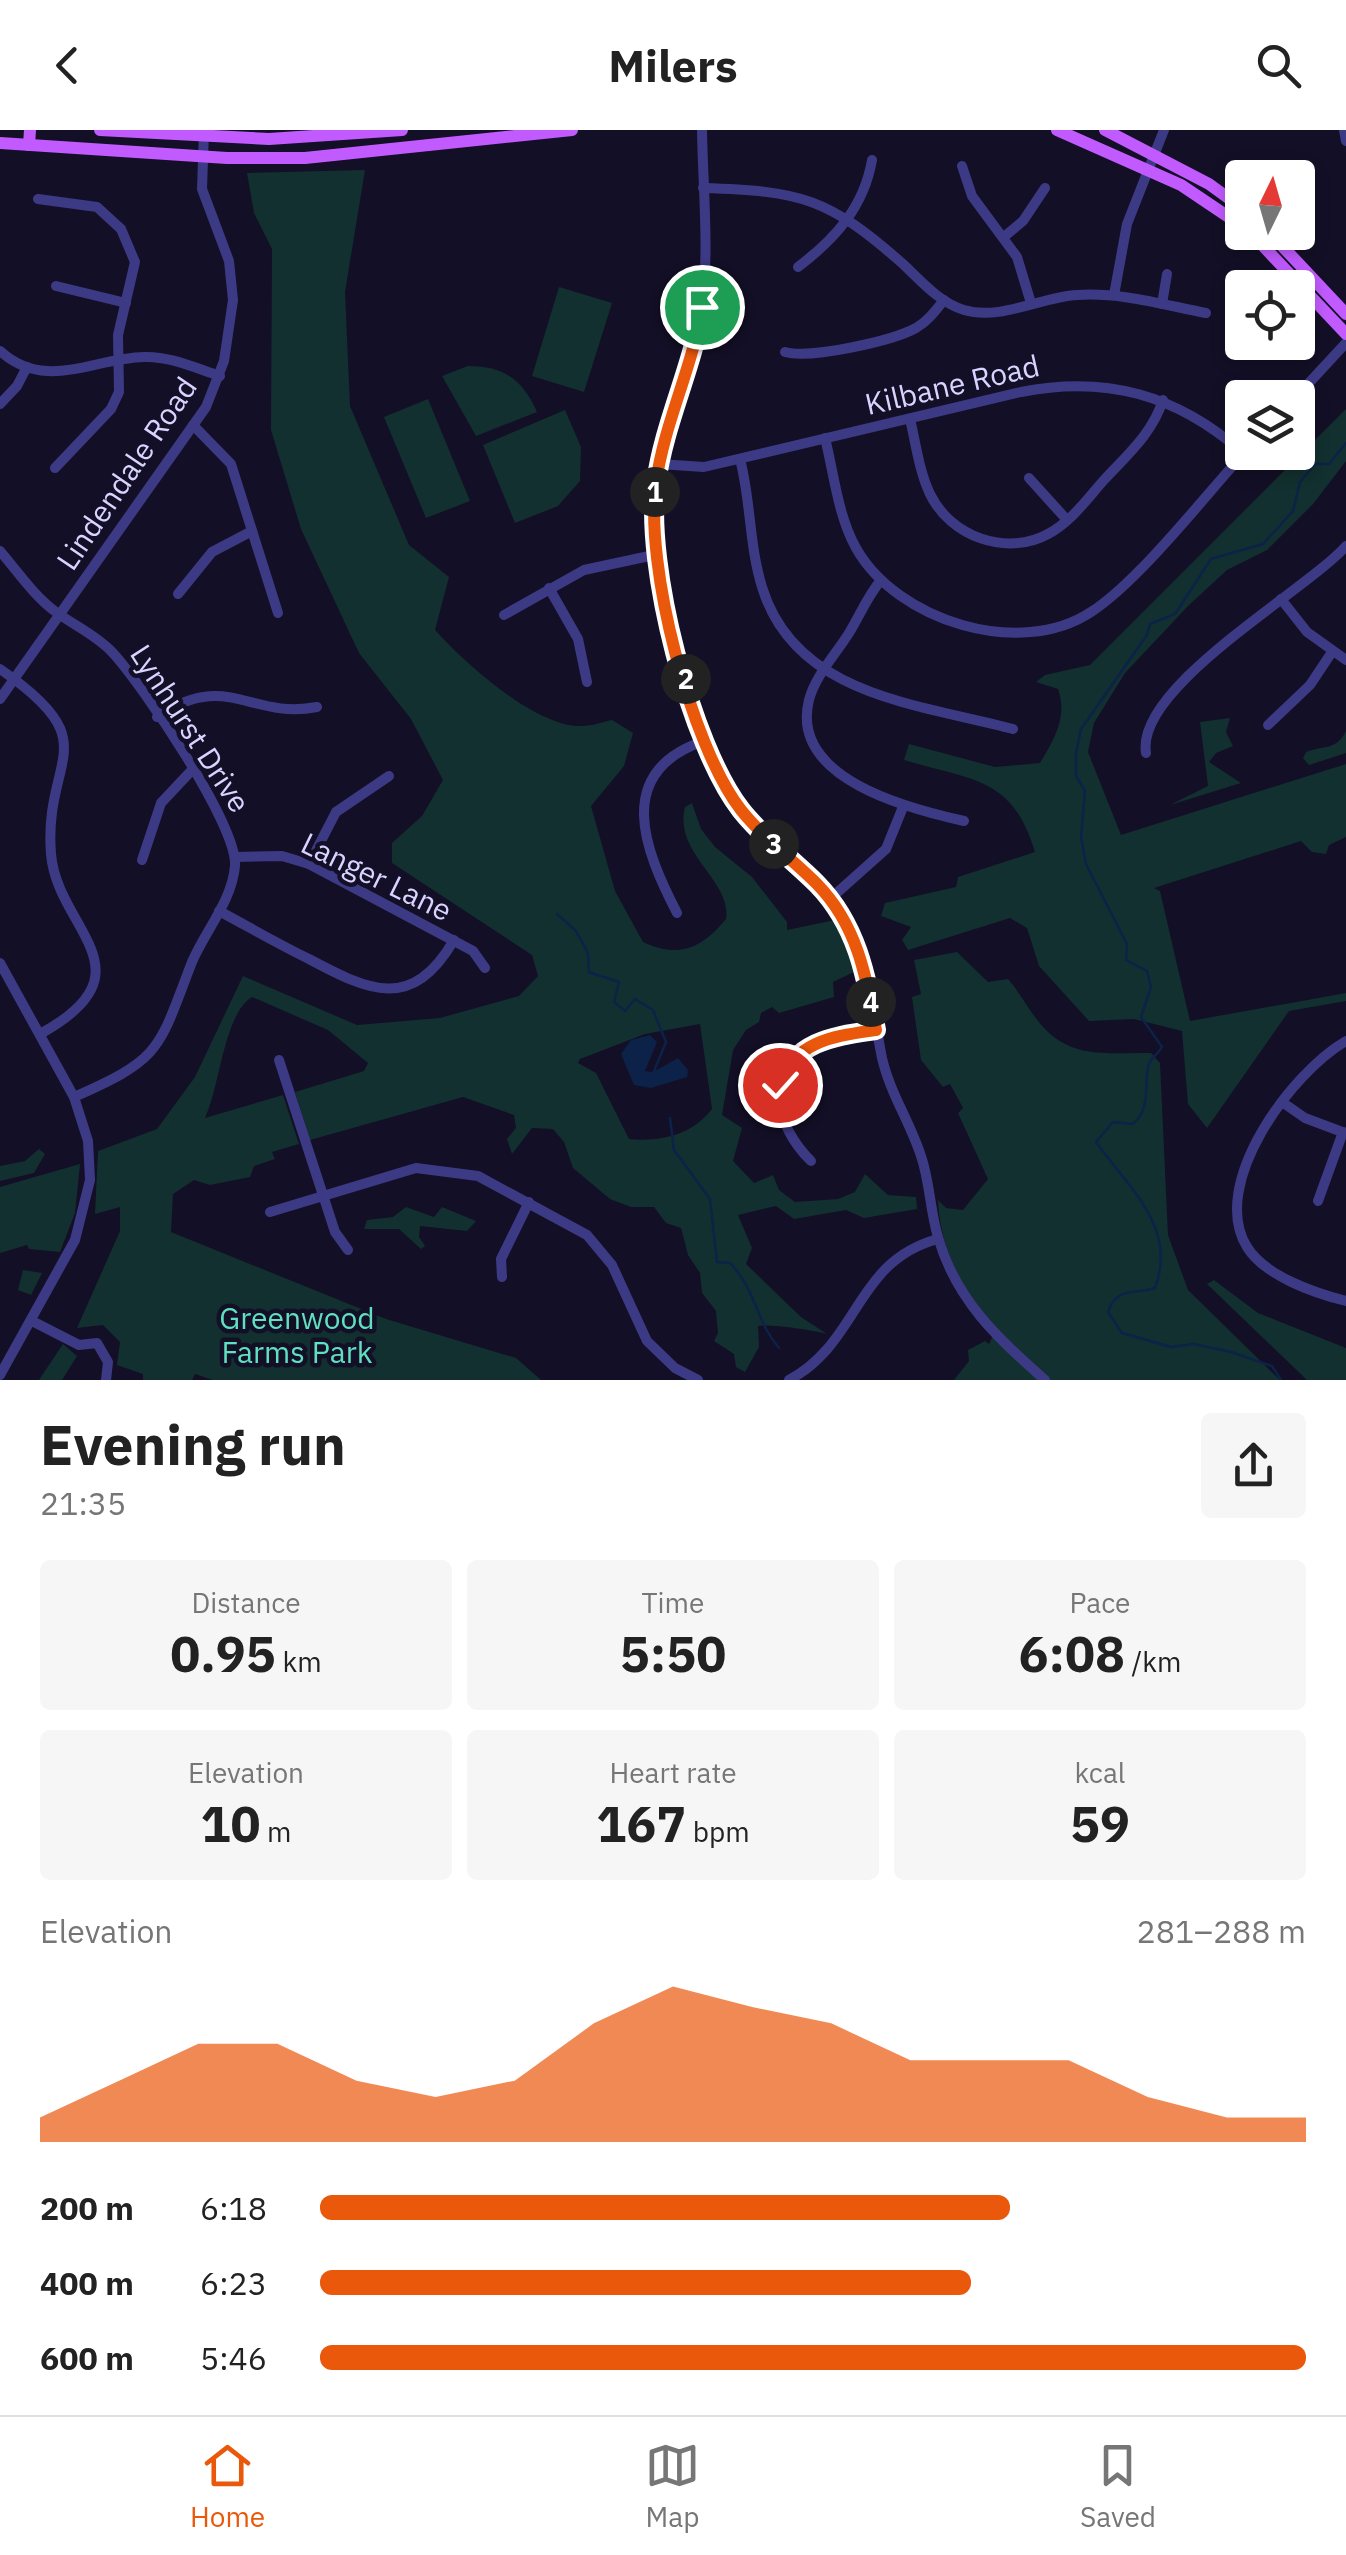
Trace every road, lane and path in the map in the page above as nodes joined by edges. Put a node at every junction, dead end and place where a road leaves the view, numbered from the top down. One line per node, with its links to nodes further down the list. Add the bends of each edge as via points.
1 (30, 130): 14 (main road)
2 (100, 130): 11 (main road)
3 (402, 130): 11 (main road, via 315,138)
4 (428, 130): 15 (street)
5 (572, 130): 15 (main road)
6 (702, 130): 21 (street)
7 (1057, 130): 20 (main road)
8 (1104, 130): 16 (main road)
9 (1164, 130): 16 (street)
10 (1344, 130): 12 (street)
11 (204, 134): 17 (street, Lindendale Road)
12 (1346, 141)
13 (0, 143): 14 (main road)
14 (30, 145): 17 (main road)
15 (430, 146): 17 (main road, via 305,158)
16 (1154, 154): 20 (street); 23 (main road)
17 (203, 156): 46 (street, Lindendale Road, via 204,200 233,285)
18 (872, 160): 26 (street)
19 (962, 166): 27 (street, via 972,196)
20 (1148, 169): 25 (main road); 33 (street, via 1127,224)
21 (703, 188): 26 (street, via 790,194); 55 (street, via 700,322)
22 (1045, 188): 27 (street)
23 (1225, 198)
24 (38, 199): 36 (street, via 97,207 122,229 135,262)
25 (1225, 214)
26 (848, 219): 30 (street); 34 (street)
27 (1005, 236): 35 (street)
28 (1267, 250): 40 (main road)
29 (1286, 250): 39 (main road)
30 (798, 267)
31 (1167, 274): 37 (street)
32 (56, 286): 36 (street)
33 (1114, 295): 35 (street); 37 (street)
34 (944, 300): 35 (street, via 982,313); 43 (street, via 922,324 901,334 805,355)
35 (1032, 302)
36 (126, 303): 44 (street)
37 (1162, 304): 38 (street)
38 (1206, 314)
39 (1346, 314)
40 (1346, 334)
41 (1346, 343): 47 (street)
42 (0, 350): 45 (street)
43 (785, 352)
44 (120, 360): 45 (street, via 60,372); 46 (street, via 158,357); 56 (street, via 121,383 111,409)
45 (27, 367): 49 (street)
46 (220, 376): 51 (street, Lindendale Road)
47 (1312, 380)
48 (1163, 400): 50 (street, Kilbane Road, via 1108,386 1060,386); 53 (street, Kilbane Road); 59 (street, via 1147,433)
49 (0, 404)
50 (910, 419): 52 (street, Kilbane Road); 59 (street, via 928,490 966,532 999,543 1026,542)
51 (193, 425): 60 (street, via 230,464); 69 (street, Lindendale Road)
52 (825, 438): 54 (street, Kilbane Road); 64 (street, via 846,525)
53 (1225, 438)
54 (740, 459): 55 (street, Kilbane Road, via 692,468); 74 (street, via 766,600 790,642)
55 (659, 464): 63 (street)
56 (55, 468)
57 (1227, 470): 64 (street, via 1115,593 1060,628 1003,632 944,617)
58 (1030, 478): 59 (street)
59 (1067, 520)
60 (252, 531): 66 (street, via 212,552); 68 (street)
61 (1346, 546): 67 (street)
62 (0, 551): 69 (street, Lynhurst Drive)
63 (654, 555): 65 (street, via 597,565); 82 (street)
64 (880, 580): 74 (street)
65 (550, 588): 70 (street); 76 (street, via 578,639)
66 (178, 594)
67 (1281, 598): 71 (street); 83 (street, via 1233,633 1158,713 1146,731)
68 (278, 612)
69 (60, 614): 75 (street, Lindendale Road); 79 (street, Lynhurst Drive, via 111,651)
70 (504, 615)
71 (1332, 652): 72 (street); 80 (street, via 1320,674)
72 (1346, 660)
73 (0, 668): 75 (street)
74 (824, 672): 81 (street, via 868,691); 86 (street, via 808,704 816,744 862,789)
75 (14, 678): 77 (street, Lindendale Road); 98 (street, via 44,701 62,734 52,864 94,957 79,1007)
76 (587, 682)
77 (0, 700)
78 (317, 707): 79 (street, via 283,709 208,694)
79 (157, 717): 84 (street, Lynhurst Drive)
80 (1268, 725)
81 (1013, 729)
82 (704, 741): 91 (street, via 740,809); 93 (street, via 667,763 644,804 648,854)
83 (1146, 753)
84 (192, 770): 88 (street, Lynhurst Drive, via 227,826); 89 (street, via 161,803)
85 (389, 776): 90 (street, via 336,812)
86 (904, 807): 87 (street); 91 (street, via 886,848)
87 (964, 821)
88 (235, 857): 90 (street, Langer Lane, via 282,856); 92 (street, Lynhurst Drive)
89 (142, 860)
90 (309, 864): 94 (street, Langer Lane)
91 (830, 900): 97 (street, via 863,961)
92 (218, 911): 94 (street, via 374,990 423,978); 101 (street, Lynhurst Drive, via 153,1052 127,1074)
93 (677, 913)
94 (454, 940): 96 (street, Langer Lane, via 473,950)
95 (0, 963): 98 (street)
96 (485, 968)
97 (876, 1030): 104 (street, via 812,1044 786,1069 780,1117); 109 (street, via 890,1086 922,1156)
98 (40, 1034): 101 (street)
99 (1346, 1042): 102 (street)
100 (279, 1060): 105 (street)
101 (74, 1097): 113 (street, via 88,1142 88,1197 75,1240)
102 (1282, 1102): 103 (street); 112 (street, via 1238,1190 1241,1235 1266,1267)
103 (1344, 1132): 106 (street)
104 (811, 1161)
105 (323, 1194): 107 (street, via 438,1167 478,1176); 108 (street); 110 (street)
106 (1318, 1201)
107 (530, 1202): 111 (street, via 501,1259); 116 (street, via 597,1245 647,1341)
108 (270, 1212)
109 (938, 1239): 117 (street, via 883,1268 834,1346); 118 (street, via 972,1309)
110 (348, 1250)
111 (502, 1277)
112 (1346, 1301)
113 (32, 1321): 114 (street); 115 (street, via 80,1345 98,1343 108,1362)
114 (0, 1374)
115 (106, 1380)
116 (698, 1380)
117 (789, 1380)
118 (1044, 1380)

